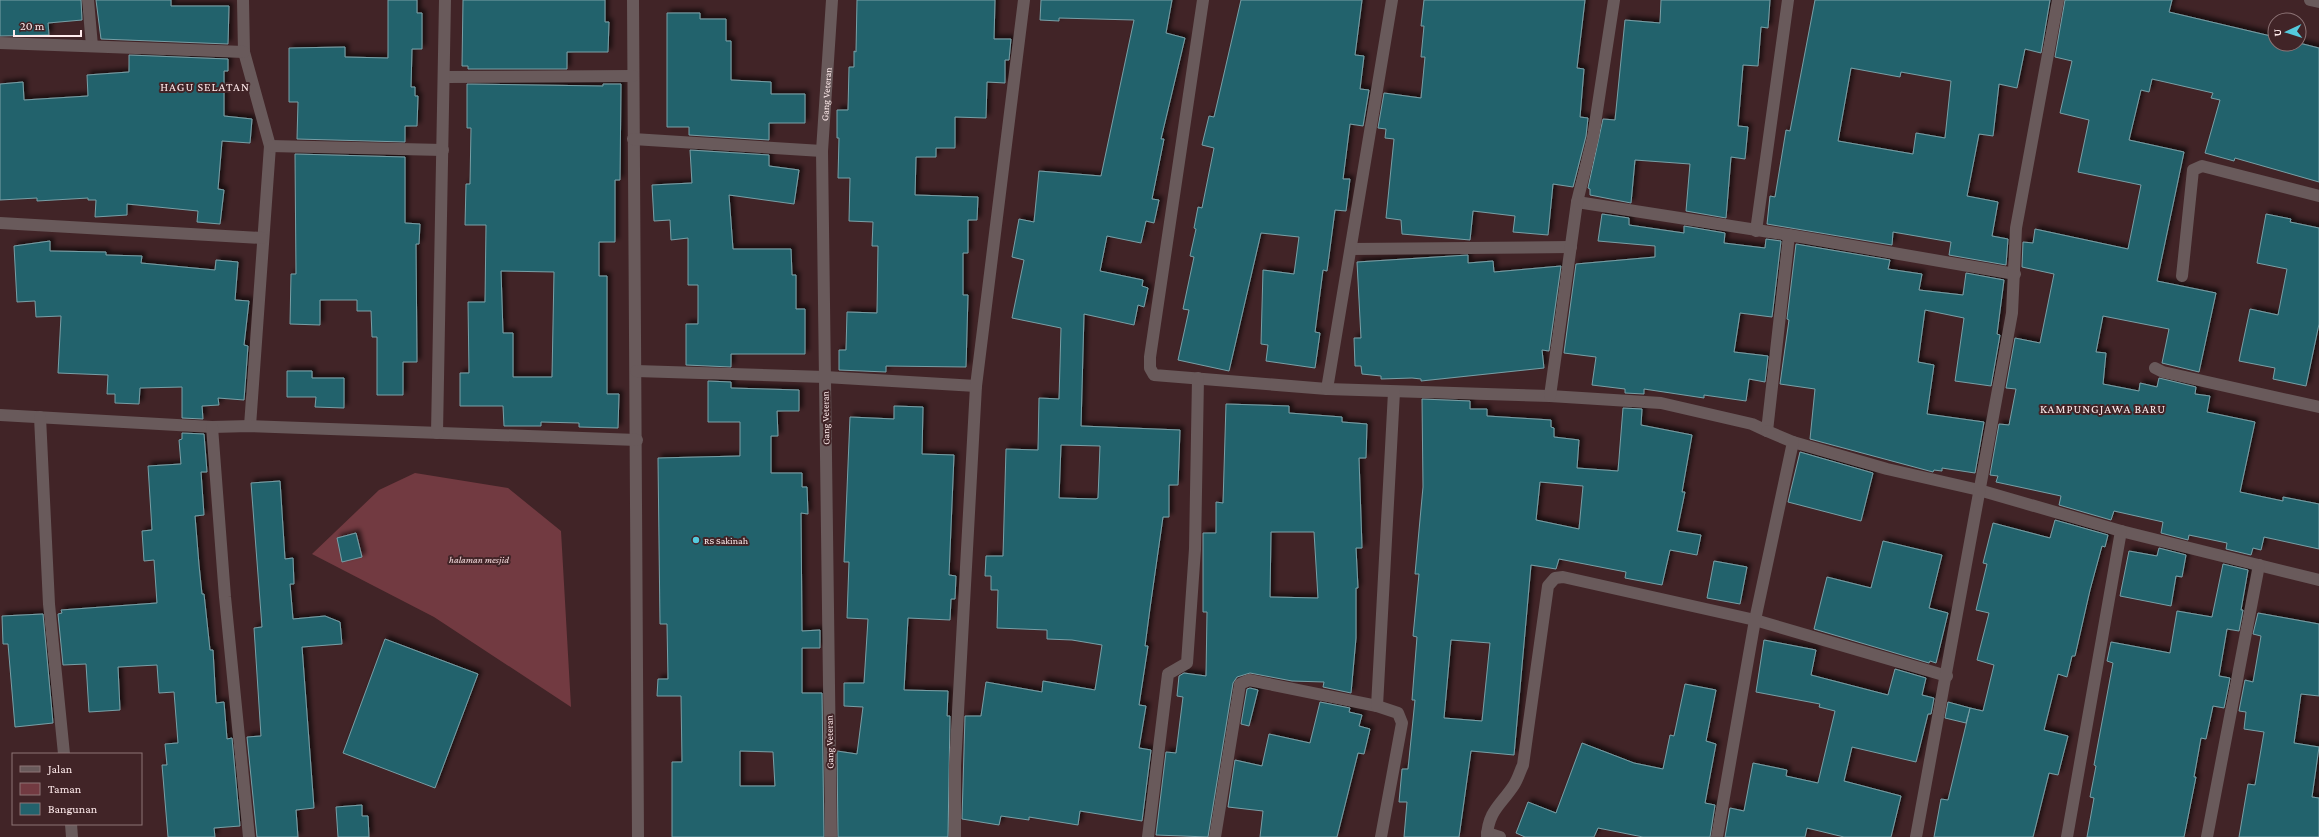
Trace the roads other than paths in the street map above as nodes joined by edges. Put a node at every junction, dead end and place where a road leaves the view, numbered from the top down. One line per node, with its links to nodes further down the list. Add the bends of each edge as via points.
1 (88, 0): 15 (street)
2 (243, 0): 16 (street)
3 (445, 0): 18 (street)
4 (633, 0): 17 (street)
5 (832, 0): 22 (street, Gang Veteran)
6 (1024, 0): 37 (street)
7 (1203, 0): 36 (street, via 1150,357 1150,368 1154,375)
8 (1392, 0): 30 (street)
9 (1614, 0): 24 (street, via 1593,137)
10 (1788, 0): 26 (street)
11 (2058, 0): 31 (street, via 2021,196 2016,228)
12 (2310, 0): 13 (street)
13 (2319, 2)
14 (0, 44): 15 (street)
15 (92, 46): 16 (street)
16 (244, 52): 20 (street)
17 (633, 76): 18 (street); 19 (street)
18 (444, 77): 21 (street)
19 (633, 139): 22 (street); 34 (street)
20 (270, 146): 21 (street); 28 (street)
21 (443, 150): 47 (street)
22 (822, 151): 35 (street, Gang Veteran)
23 (2319, 196): 32 (street, via 2202,166 2197,167 2193,170)
24 (1577, 202): 26 (street); 29 (street)
25 (0, 223): 28 (street)
26 (1756, 231): 27 (street)
27 (1790, 235): 31 (street); 46 (street)
28 (262, 238): 44 (street)
29 (1571, 247): 30 (street); 40 (street)
30 (1351, 249): 38 (street)
31 (2015, 274): 50 (street, via 2012,313)
32 (2182, 276)
33 (2155, 368): 41 (street, via 2163,372)
34 (636, 371): 35 (street); 48 (street)
35 (825, 377): 37 (street); 63 (street, Gang Veteran)
36 (1198, 378): 38 (street); 65 (street, via 1194,549 1187,663 1168,674)
37 (976, 386): 64 (street, via 955,766)
38 (1327, 389): 39 (street)
39 (1394, 392): 40 (street); 56 (street)
40 (1550, 396): 46 (street, via 1661,403 1752,424)
41 (2319, 407)
42 (0, 415): 43 (street)
43 (40, 417): 45 (street); 57 (street, via 49,604)
44 (250, 426): 45 (street); 47 (street)
45 (212, 427): 61 (street, via 225,597)
46 (1767, 431): 49 (street)
47 (438, 433): 48 (street)
48 (637, 440): 62 (street)
49 (1793, 442): 50 (street, via 1887,469); 54 (street)
50 (1979, 490): 51 (street); 55 (street)
51 (2120, 531): 52 (street); 71 (street)
52 (2259, 565): 53 (street); 72 (street)
53 (2319, 580)
54 (1755, 620): 55 (street); 59 (street, via 1554,578 1548,586 1523,765 1514,785 1493,811 1487,825); 69 (street)
55 (1947, 676): 70 (street)
56 (1377, 706): 66 (street, via 1249,680 1240,684); 67 (street, via 1398,713 1402,723)
57 (64, 753)
58 (71, 825): 60 (street)
59 (1487, 835): 68 (street)
60 (72, 837)
61 (249, 837)
62 (638, 837)
63 (831, 837)
64 (955, 837)
65 (1148, 837)
66 (1215, 837)
67 (1381, 837)
68 (1500, 837)
69 (1717, 837)
70 (1916, 837)
71 (2067, 837)
72 (2207, 837)

